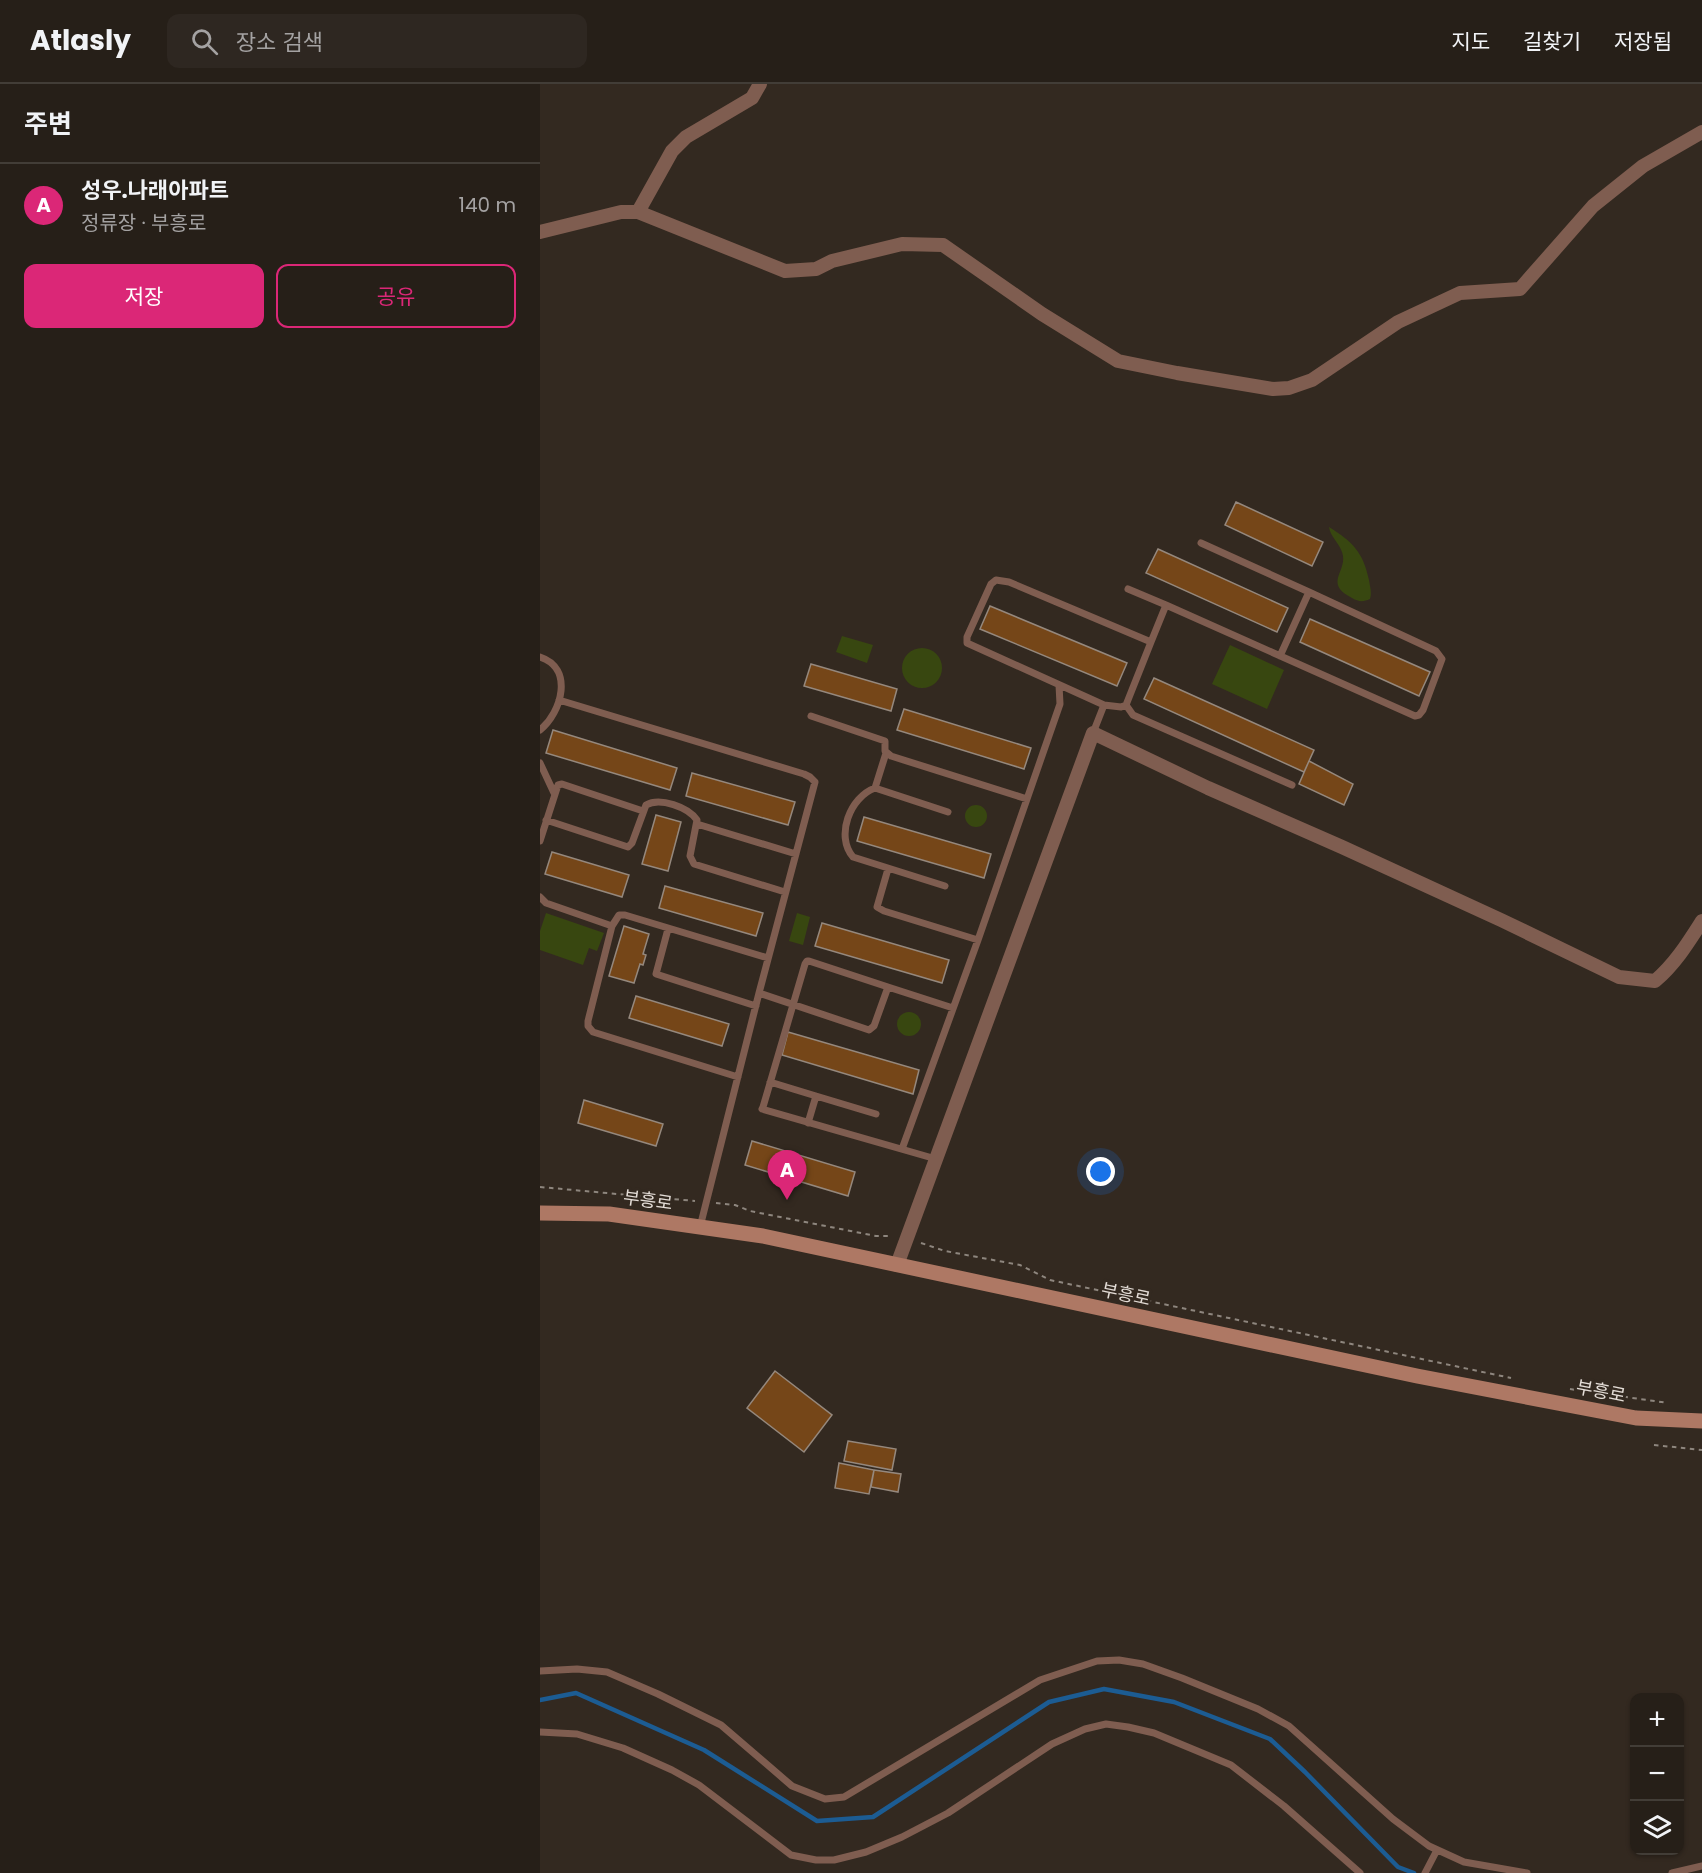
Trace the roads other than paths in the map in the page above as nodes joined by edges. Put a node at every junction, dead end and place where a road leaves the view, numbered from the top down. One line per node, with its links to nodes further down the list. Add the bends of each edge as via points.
1 (760, 84): 3 (street, via 752,99 686,137 672,150)
2 (1702, 132): 3 (street, via 1643,166 1593,206 1520,289 1460,293 1398,322 1312,380 1289,388 1273,389 1118,361 943,246 902,244 832,261 816,269 784,271)
3 (638, 212): 4 (street, via 621,212)
4 (540, 232)
5 (1201, 543): 7 (lane)
6 (1128, 589): 8 (lane)
7 (1309, 592): 10 (lane); 10 (lane, via 1439,653 1441,663 1423,710 1419,716 1411,715)
8 (1166, 605): 9 (lane); 10 (lane)
9 (1151, 642): 12 (lane, via 996,580 989,588 967,643); 15 (lane)
10 (1280, 656)
11 (540, 657): 13 (lane, via 550,660 558,670)
12 (1059, 685): 14 (lane); 24 (lane, via 1060,704)
13 (559, 700): 17 (lane); 30 (lane, via 810,777 815,782)
14 (1104, 705): 15 (lane); 18 (lane)
15 (1126, 705): 21 (lane, via 1133,715)
16 (811, 716): 19 (lane, via 885,741)
17 (540, 730)
18 (1093, 733): 35 (street, via 1619,977 1655,981 1678,957); 51 (street)
19 (886, 753): 22 (lane); 24 (lane)
20 (540, 763): 23 (lane)
21 (1292, 785)
22 (875, 788): 26 (lane); 31 (lane, via 855,802 845,841 854,857)
23 (554, 793): 25 (lane, via 562,784); 27 (lane)
24 (1027, 799): 38 (lane)
25 (643, 812): 27 (lane, via 628,847); 28 (lane, via 652,802 670,805 691,813)
26 (948, 812)
27 (546, 820): 29 (lane)
28 (698, 824): 30 (lane); 33 (lane, via 690,856 694,864)
29 (540, 841)
30 (796, 854): 33 (lane)
31 (888, 869): 32 (lane); 38 (lane, via 877,907)
32 (945, 886)
33 (785, 892): 39 (lane)
34 (540, 897): 36 (lane, via 546,903)
35 (1702, 921)
36 (612, 926): 37 (lane, via 619,915 625,915); 45 (lane, via 588,1021 590,1029)
37 (668, 929): 39 (lane); 43 (lane, via 656,974)
38 (978, 940): 44 (lane)
39 (768, 958): 41 (lane)
40 (888, 987): 42 (lane, via 869,1030); 42 (lane, via 809,961); 44 (lane)
41 (759, 993): 42 (lane); 43 (lane)
42 (794, 1004): 46 (lane)
43 (756, 1006): 45 (lane)
44 (953, 1008): 50 (lane)
45 (738, 1077): 53 (lane)
46 (770, 1082): 47 (lane); 49 (lane, via 763,1110)
47 (816, 1096): 48 (lane); 49 (lane)
48 (876, 1114)
49 (808, 1123): 50 (lane)
50 (902, 1149): 51 (lane)
51 (936, 1159): 54 (street)
52 (540, 1213): 53 (main road, 부흥로, via 609,1214)
53 (700, 1227): 54 (main road, 부흥로, via 763,1236)
54 (897, 1265): 55 (main road, 부흥로, via 1417,1376 1636,1418)
55 (1702, 1422)
56 (540, 1671): 58 (lane, via 577,1668 607,1672 658,1694 721,1725 792,1786 825,1799 844,1797 1040,1680 1097,1661 1143,1664 1258,1709 1289,1726 1393,1819)
57 (540, 1732): 60 (lane, via 577,1734 623,1748 699,1785 791,1856 834,1860 866,1852 948,1813 1052,1744 1085,1729 1106,1724 1128,1727 1154,1733 1231,1765)
58 (1437, 1850): 61 (lane); 62 (lane, via 1464,1862)
59 (1702, 1866): 63 (lane)
60 (1360, 1873)
61 (1425, 1873)
62 (1527, 1873)
63 (1672, 1873)

